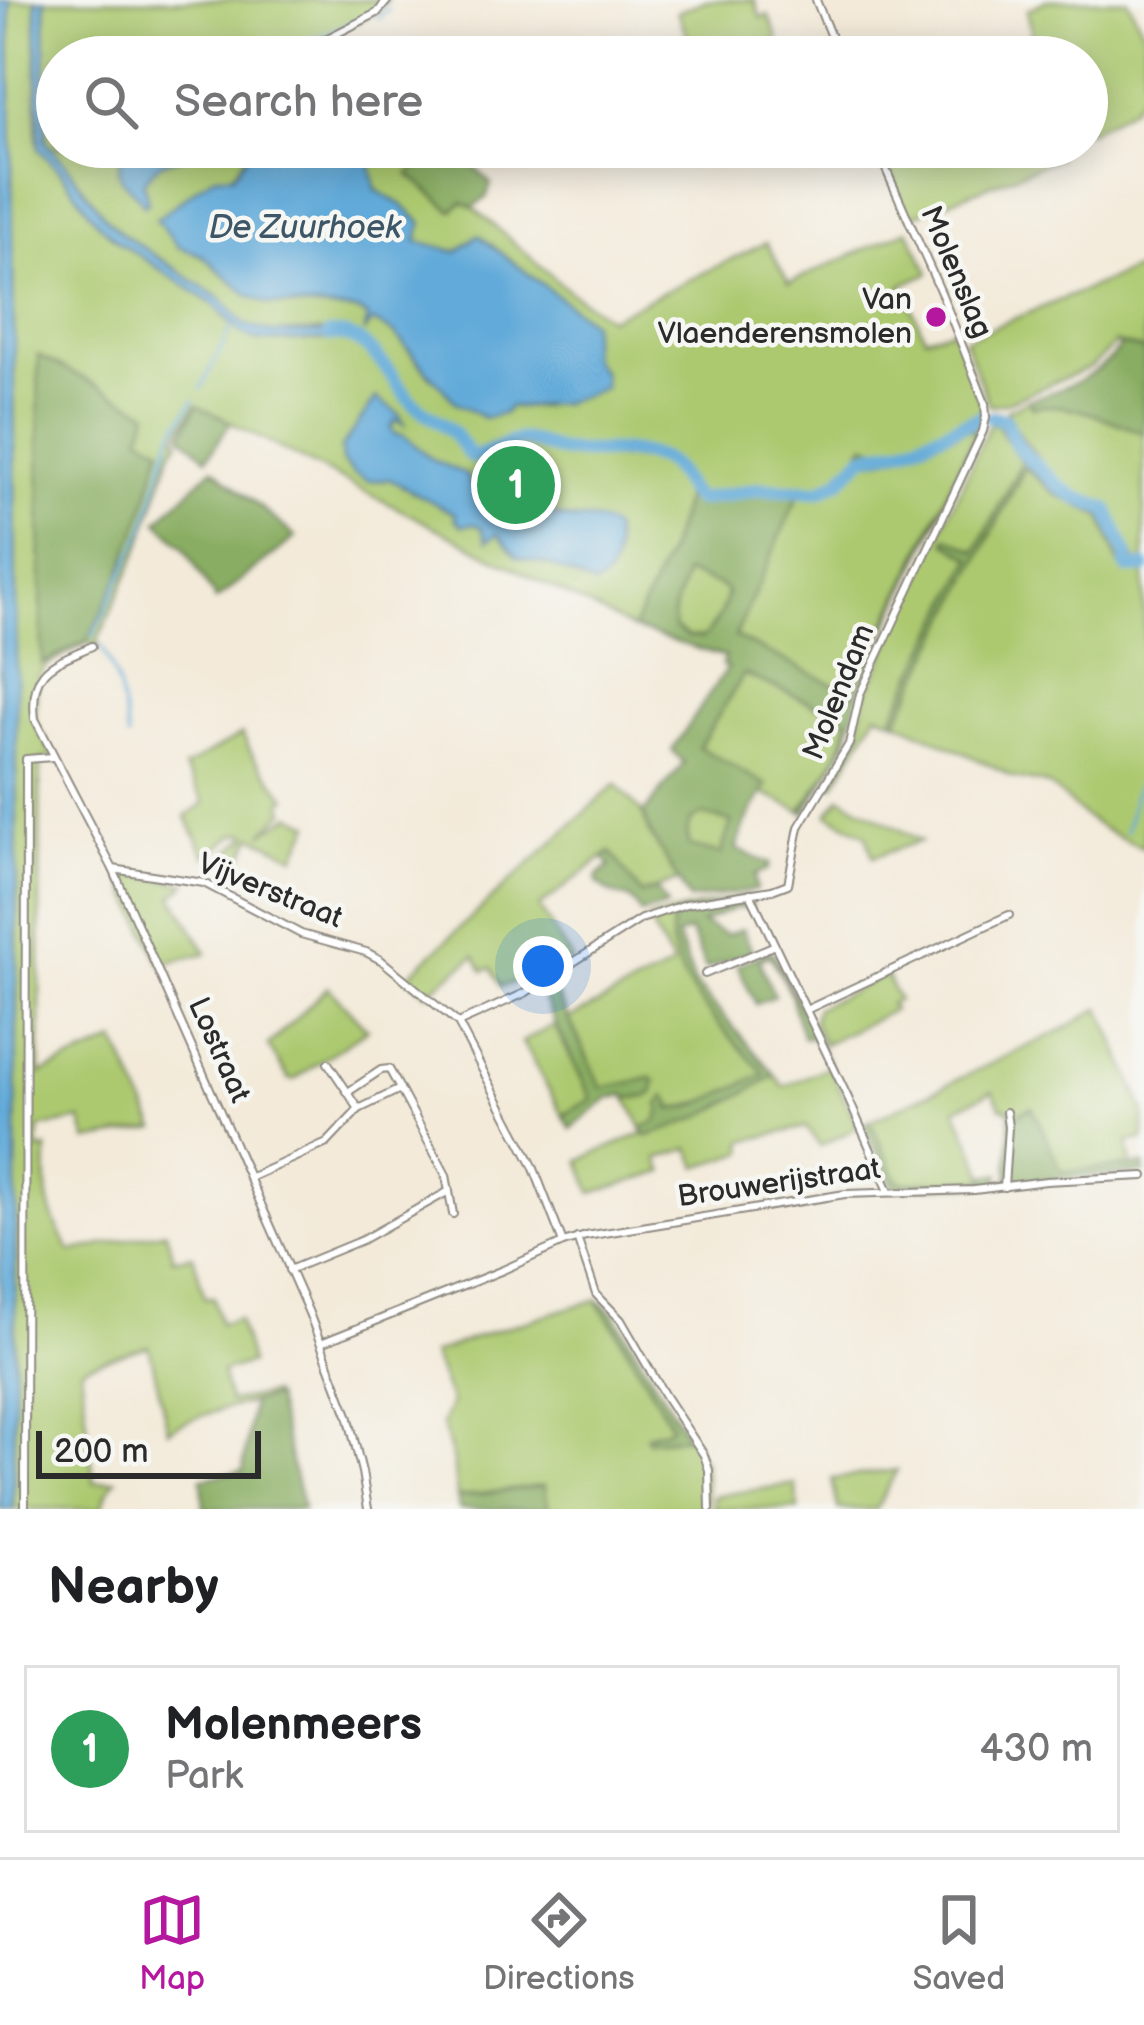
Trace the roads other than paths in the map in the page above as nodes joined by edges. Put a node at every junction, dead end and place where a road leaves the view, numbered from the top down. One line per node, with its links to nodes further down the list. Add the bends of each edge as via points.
1 (388, 0): 3 (street)
2 (816, 0): 4 (street)
3 (332, 36)
4 (831, 36)
5 (885, 168): 6 (street, Molenslag)
6 (986, 417): 10 (street, Molendam, via 860,694 849,744 800,827 788,884)
7 (92, 646): 8 (street, Lostraat, via 38,678 35,719)
8 (53, 757): 9 (street, Lostraat); 31 (street, via 26,759)
9 (113, 868): 15 (street, Vijverstraat, via 204,883 301,934 366,952); 22 (street, Lostraat)
10 (750, 893): 12 (street); 15 (street, via 641,919 525,993)
11 (1009, 915): 14 (street)
12 (773, 946): 13 (street); 14 (street)
13 (705, 974)
14 (805, 1011): 25 (street)
15 (458, 1023): 28 (street, via 533,1166)
16 (328, 1064): 18 (street)
17 (400, 1088): 18 (street, via 387,1069); 19 (street); 24 (street)
18 (348, 1092): 19 (street)
19 (359, 1109): 22 (street, via 329,1142)
20 (1006, 1112): 23 (street)
21 (1144, 1176): 23 (street, Brouwerijstraat)
22 (249, 1178): 29 (street, Lostraat)
23 (1004, 1187): 25 (street, Brouwerijstraat)
24 (449, 1191): 26 (street); 29 (street)
25 (888, 1191): 27 (street, Brouwerijstraat)
26 (453, 1214)
27 (577, 1238): 28 (street, Brouwerijstraat); 33 (street, via 596,1294 621,1320 704,1455)
28 (563, 1243): 30 (street, Brouwerijstraat)
29 (290, 1270): 30 (street, Lostraat)
30 (321, 1343): 32 (street, Lostraat, via 348,1415)
31 (25, 1509)
32 (368, 1509)
33 (710, 1509)

